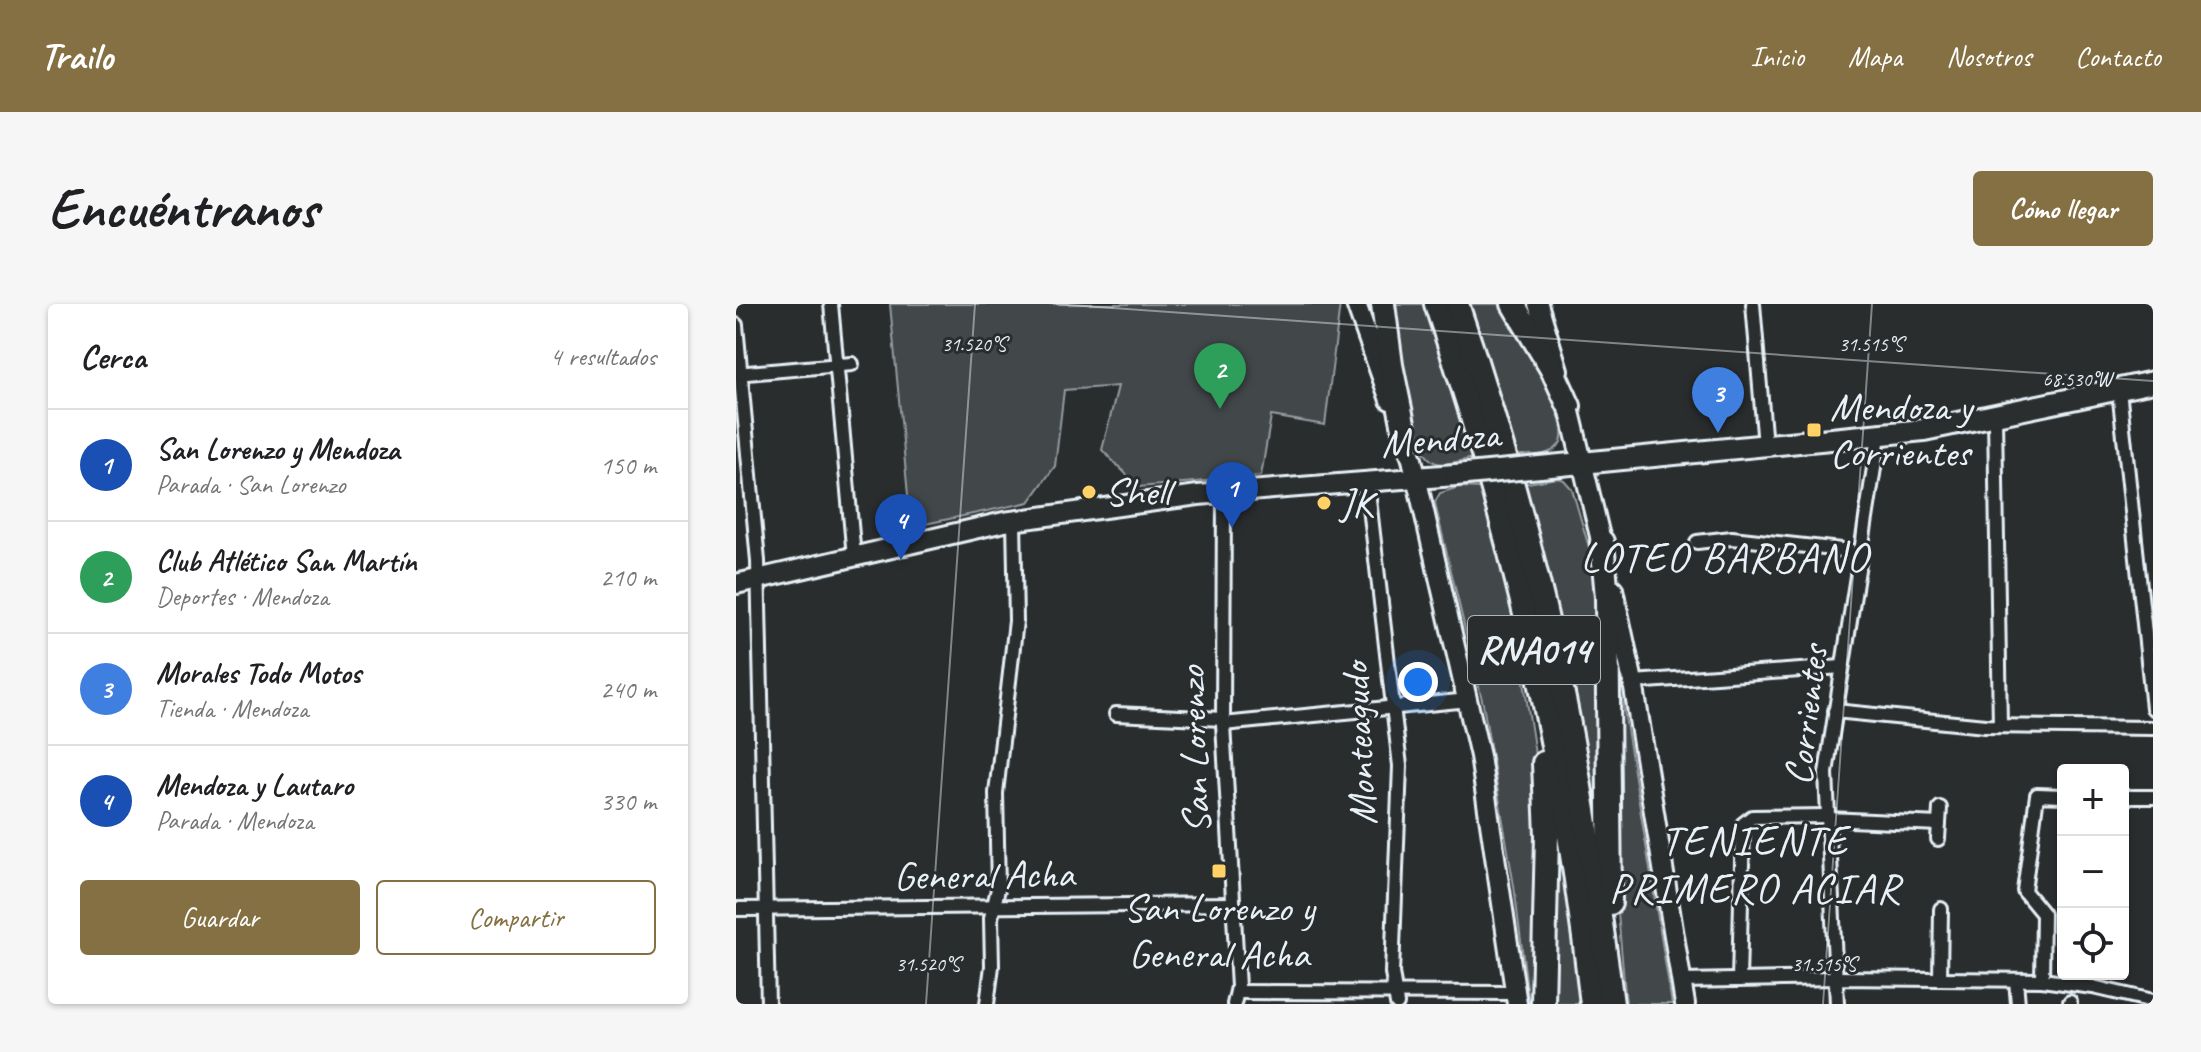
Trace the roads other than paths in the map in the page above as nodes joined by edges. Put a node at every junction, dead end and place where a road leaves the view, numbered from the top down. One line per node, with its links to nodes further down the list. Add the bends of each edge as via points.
1 (831, 304): 11 (street)
2 (1356, 304): 18 (street)
3 (1383, 304): 18 (highway)
4 (1436, 304): 31 (highway, RNA014)
5 (1457, 304): 68 (highway, RNA014, via 1512,484 1557,667)
6 (1513, 304): 15 (highway)
7 (1538, 304): 15 (street)
8 (1753, 304): 19 (street)
9 (736, 325): 12 (street)
10 (852, 364): 11 (street)
11 (836, 365): 12 (street); 28 (street)
12 (738, 374): 29 (street)
13 (2153, 382): 14 (main road, Mendoza)
14 (2119, 390): 16 (main road, Mendoza); 36 (street)
15 (1569, 406): 20 (street)
16 (1995, 417): 17 (main road, Mendoza); 40 (street)
17 (1879, 436): 19 (main road, Mendoza); 27 (street, Corrientes)
18 (1407, 443): 21 (street)
19 (1765, 446): 20 (main road, Mendoza)
20 (1582, 463): 21 (main road, Mendoza, bridge); 25 (street)
21 (1415, 478): 22 (street, Mendoza); 34 (street)
22 (1367, 482): 23 (street, Mendoza); 35 (street, Monteagudo)
23 (1224, 493): 24 (street, Mendoza); 39 (street, San Lorenzo)
24 (1014, 521): 28 (street, Mendoza); 50 (street, via 1016,621 996,793)
25 (1602, 542): 33 (street); 68 (highway)
26 (1697, 542): 27 (street, via 1732,538)
27 (1860, 552): 32 (street, Corrientes)
28 (854, 557): 29 (street, Mendoza)
29 (758, 579): 30 (street, Mendoza); 52 (street)
30 (736, 584)
31 (1530, 631): 66 (highway, via 1547,825); 67 (highway, RNA014, via 1567,824)
32 (1842, 667): 33 (street); 37 (street, Corrientes)
33 (1633, 682): 59 (street)
34 (1469, 700): 35 (street); 62 (street)
35 (1393, 708): 39 (street); 61 (street, Monteagudo, via 1400,766 1392,973)
36 (2153, 708)
37 (1835, 711): 40 (street); 46 (street, Corrientes, via 1826,773)
38 (1116, 714): 39 (street)
39 (1223, 722): 49 (street, San Lorenzo)
40 (2000, 726): 41 (street)
41 (2153, 728)
42 (2057, 796): 58 (street, via 2037,795 2024,891 2043,914)
43 (2129, 797): 44 (street)
44 (2153, 797)
45 (1940, 808): 47 (street)
46 (1828, 818): 47 (street); 54 (street, Corrientes); 56 (street, via 1752,817 1743,824)
47 (1939, 824): 48 (street)
48 (1938, 839)
49 (1233, 904): 50 (street, General Acha); 60 (street, San Lorenzo)
50 (994, 906): 52 (street, General Acha); 65 (street)
51 (736, 909): 52 (street, General Acha)
52 (767, 909): 64 (street)
53 (1941, 909): 55 (street)
54 (1836, 978): 55 (street); 56 (street); 70 (street, Corrientes)
55 (1940, 979): 57 (street)
56 (1739, 980): 59 (street)
57 (2016, 980): 58 (street); 71 (street)
58 (2042, 980): 63 (street)
59 (1682, 981): 69 (street)
60 (1235, 998): 61 (street)
61 (1396, 998): 62 (street)
62 (1516, 998)
63 (2153, 1001)
64 (768, 1004)
65 (987, 1004)
66 (1543, 1004)
67 (1592, 1004)
68 (1613, 1004)
69 (1685, 1004)
70 (1837, 1004)
71 (2018, 1004)

